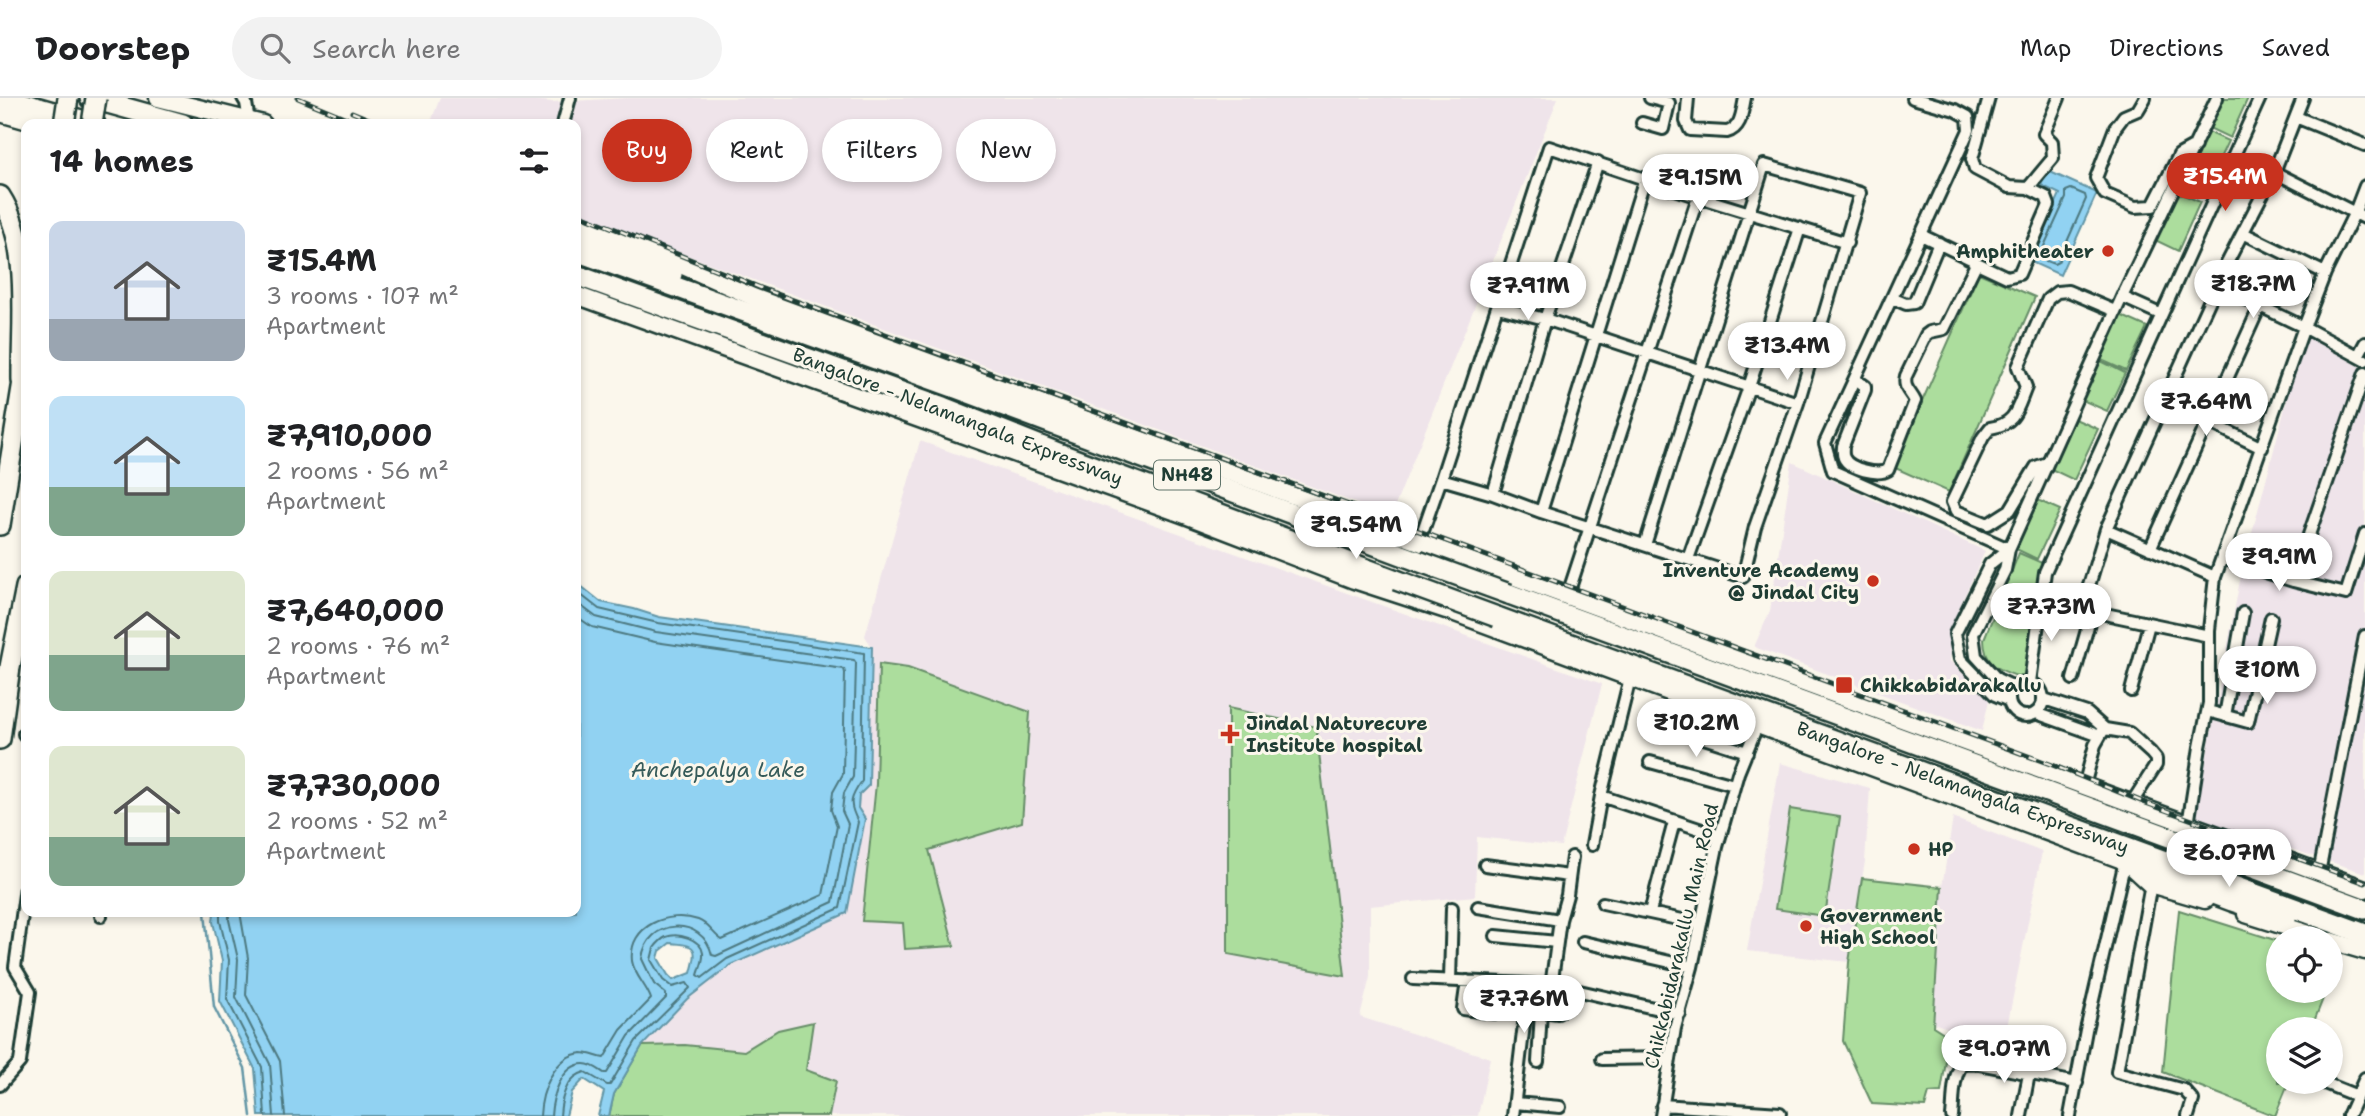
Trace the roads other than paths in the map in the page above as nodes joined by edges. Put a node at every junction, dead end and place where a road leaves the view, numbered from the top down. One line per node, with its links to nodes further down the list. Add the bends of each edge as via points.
1 (4, 98): 23 (highway)
2 (68, 98): 22 (highway, bridge)
3 (90, 98): 25 (highway)
4 (96, 98): 24 (highway, bridge)
5 (158, 98): 26 (street)
6 (243, 98): 27 (street)
7 (570, 98): 28 (street)
8 (1650, 98): 18 (street)
9 (1745, 98): 17 (street, via 1732,132 1690,130)
10 (1913, 98): 44 (street, via 1968,117 1969,130)
11 (1989, 98): 36 (street, via 1972,159 1975,169 2009,187)
12 (2059, 98): 36 (street, via 2044,134 2052,142 2053,158)
13 (2144, 98): 30 (street, via 2138,110 2124,116 2115,128 2096,178 2105,194 2135,207 2153,205 2179,155)
14 (2217, 98): 30 (street)
15 (2260, 98): 61 (street)
16 (2303, 98): 20 (street)
17 (1688, 102): 18 (street)
18 (1669, 103): 29 (street, via 1663,129)
19 (0, 113): 21 (street)
20 (2296, 117): 31 (street); 33 (street)
21 (21, 119)
22 (65, 119)
23 (77, 119)
24 (94, 119)
25 (165, 119)
26 (240, 119)
27 (254, 119)
28 (564, 119)
29 (1642, 122)
30 (2196, 145): 55 (street)
31 (2365, 145)
32 (1598, 162): 34 (street); 58 (street, via 1549,146); 62 (street)
33 (2274, 172): 40 (street); 43 (street)
34 (1645, 178): 38 (street); 64 (street)
35 (2365, 186): 40 (street)
36 (2028, 188): 49 (street, via 2046,197 2049,205 2019,274 2007,277)
37 (0, 196): 51 (highway, via 12,222)
38 (1699, 197): 39 (street); 66 (street)
39 (1749, 212): 42 (street); 46 (street, via 1764,166 1860,193); 68 (street)
40 (2360, 215): 50 (street)
41 (581, 226): 85 (street, via 754,297)
42 (1800, 229): 46 (street); 71 (street)
43 (2243, 233): 50 (street); 53 (street)
44 (1921, 235): 47 (street); 56 (street)
45 (581, 238): 59 (highway, via 648,262)
46 (1847, 243): 74 (street)
47 (1939, 243): 49 (street); 56 (street, via 1914,303)
48 (581, 253): 59 (highway, Bangalore - Nelamangala Expressway / NH48)
49 (1975, 262): 70 (street, via 1944,329 1926,334 1906,376 1904,383 1914,401 1883,473 1871,473 1843,456 1866,390)
50 (2325, 273): 63 (street)
51 (21, 277)
52 (581, 277): 147 (highway, Bangalore - Nelamangala Expressway / NH48, bridge, via 1943,780)
53 (2216, 285): 57 (street); 73 (street)
54 (581, 297): 97 (street)
55 (2122, 297): 60 (street); 61 (street)
56 (1892, 298): 70 (street)
57 (2260, 306): 63 (street); 75 (street)
58 (1498, 307): 62 (street); 78 (street)
59 (741, 309): 140 (highway, Bangalore - Nelamangala Expressway / NH48, bridge)
60 (2115, 311): 77 (street); 77 (street, via 2068,291 2048,299 2018,367 2026,387 2012,420 1990,428 1983,437 1952,502 1956,510 1988,524 2010,510 2036,467)
61 (2160, 314): 108 (street, via 2045,572)
62 (1545, 319): 64 (street); 79 (street)
63 (2304, 327): 67 (street); 76 (street)
64 (1594, 337): 66 (street); 80 (street)
65 (2365, 343): 67 (street)
66 (1646, 353): 68 (street); 82 (street)
67 (2362, 358)
68 (1700, 371): 71 (street); 86 (street)
69 (2365, 373): 94 (street)
70 (1855, 379): 87 (street, via 1825,443 1833,471)
71 (1749, 387): 74 (street); 91 (street)
72 (21, 392): 81 (highway)
73 (2164, 400): 75 (street); 83 (street)
74 (1798, 403): 91 (street, via 1755,527 1743,577)
75 (2207, 421): 76 (street); 88 (street)
76 (2262, 448): 90 (street)
77 (2047, 463): 87 (street)
78 (1441, 480): 79 (street); 85 (street)
79 (1493, 494): 80 (street)
80 (1541, 512): 82 (street)
81 (0, 525)
82 (1591, 528): 86 (street); 95 (street)
83 (2106, 529): 88 (street); 98 (street)
84 (2365, 534): 94 (street, via 2346,594)
85 (1419, 542): 89 (street)
86 (1645, 545): 91 (street)
87 (2009, 549): 109 (street, via 2006,570 1973,634 1976,656 1997,679); 112 (street, via 1990,564 1955,634 1959,659 1994,695)
88 (2150, 549): 93 (street)
89 (1452, 553): 92 (street); 97 (street)
90 (2222, 558): 93 (street); 94 (street)
91 (1688, 559)
92 (1472, 561): 95 (street); 100 (street)
93 (2214, 577): 104 (street)
94 (2293, 581)
95 (1567, 597): 123 (street)
96 (2063, 605): 98 (street)
97 (1433, 606): 100 (street)
98 (2087, 610): 103 (street); 107 (street)
99 (21, 612): 119 (highway)
100 (1455, 613): 106 (street)
101 (2243, 613): 115 (street)
102 (2271, 618): 115 (street, via 2248,722)
103 (2149, 624): 104 (street); 110 (street)
104 (2209, 636): 113 (street)
105 (2365, 636): 133 (street)
106 (1630, 678): 117 (street); 124 (street)
107 (2073, 679)
108 (2030, 682): 109 (street); 111 (street, via 2039,687)
109 (2014, 687): 112 (street)
110 (2131, 691)
111 (2044, 699): 114 (street); 118 (street, via 2087,713)
112 (2009, 701): 114 (street, via 2021,716)
113 (2207, 711): 115 (street); 127 (street)
114 (2036, 713): 118 (street)
115 (2225, 716)
116 (1660, 724): 120 (street)
117 (1757, 726): 120 (street, Chikkabidarakallu Main Road); 131 (street)
118 (2103, 733): 123 (street); 125 (street, via 2129,733 2156,759)
119 (0, 739)
120 (1746, 752): 122 (street, Chikkabidarakallu Main Road)
121 (1650, 762): 122 (street)
122 (1734, 785): 128 (street, Chikkabidarakallu Main Road)
123 (2084, 786): 125 (street)
124 (1601, 796): 126 (street); 129 (street)
125 (2131, 804): 127 (street)
126 (1674, 822): 128 (street); 141 (street)
127 (2188, 825): 133 (street)
128 (1720, 836): 144 (street, Chikkabidarakallu Main Road)
129 (1592, 845)
130 (1572, 857): 134 (street)
131 (2124, 861): 135 (street); 146 (highway); 169 (street)
132 (1485, 865): 134 (street)
133 (2319, 873): 136 (street)
134 (1569, 876): 143 (street)
135 (2151, 884): 145 (street); 183 (street, via 2118,1073 2184,1090 2193,1100)
136 (2365, 890)
137 (1603, 903): 141 (street)
138 (1478, 907): 143 (street)
139 (1452, 908): 157 (street)
140 (2365, 909)
141 (1650, 912): 144 (street)
142 (22, 917): 170 (street, via 15,967 30,992 20,1062)
143 (1560, 920): 151 (street)
144 (1701, 924): 155 (street, Chikkabidarakallu Main Road)
145 (2312, 926)
146 (2314, 926)
147 (2316, 926)
148 (2343, 931): 149 (highway, Bangalore - Nelamangala Expressway / NH48)
149 (2365, 934)
150 (1496, 936): 151 (street)
151 (1557, 942): 159 (street)
152 (1583, 942): 155 (street)
153 (2343, 945): 154 (street)
154 (2365, 951)
155 (1692, 967): 163 (street, Chikkabidarakallu Main Road)
156 (1413, 979): 157 (street)
157 (1450, 980): 158 (street)
158 (1467, 981): 159 (street); 161 (street, via 1463,1009)
159 (1552, 987): 163 (street)
160 (1541, 1011): 162 (street); 166 (street); 173 (street, via 1526,1004)
161 (1495, 1013)
162 (1558, 1013)
163 (1680, 1014): 164 (street, Chikkabidarakallu Main Road)
164 (1670, 1058): 165 (street); 175 (street, Chikkabidarakallu Main Road)
165 (1602, 1059)
166 (1538, 1062)
167 (2029, 1074): 169 (street); 180 (street, via 1963,1063 1956,1077); 181 (street)
168 (2365, 1079): 172 (street)
169 (2077, 1083): 182 (street)
170 (0, 1085)
171 (2343, 1090): 172 (street)
172 (2357, 1096): 184 (street)
173 (1515, 1103): 174 (street); 179 (street)
174 (1560, 1107)
175 (1662, 1111): 176 (street)
176 (1716, 1112): 178 (street)
177 (1780, 1112): 178 (street)
178 (1749, 1113)
179 (1513, 1116)
180 (1952, 1116)
181 (2021, 1116)
182 (2070, 1116)
183 (2188, 1116)
184 (2348, 1116)

